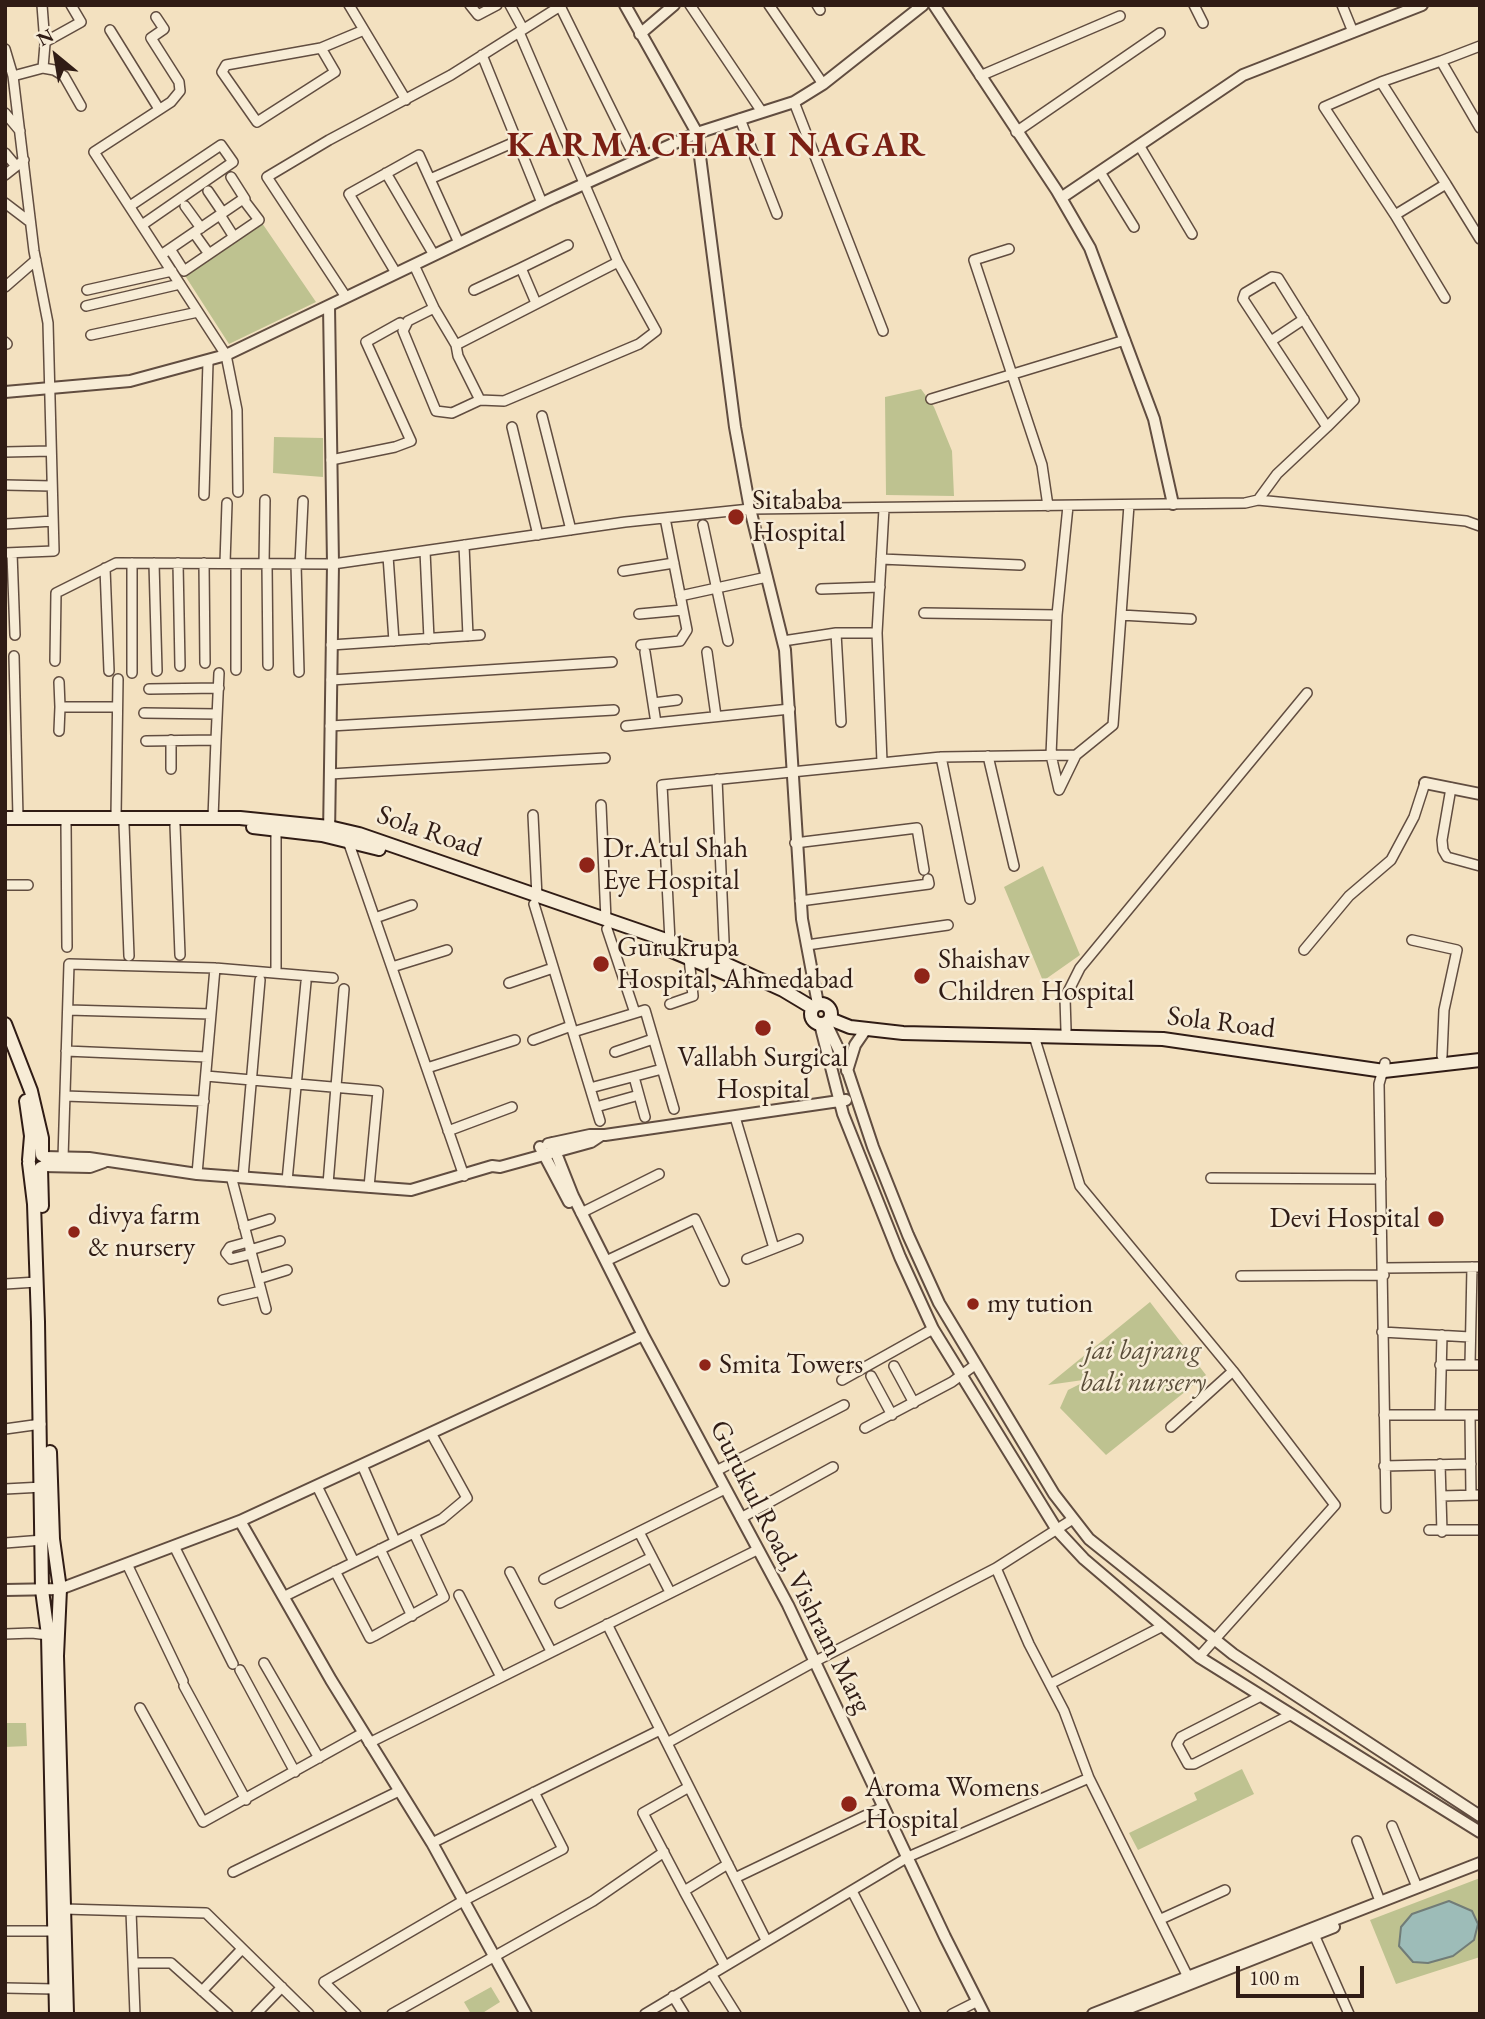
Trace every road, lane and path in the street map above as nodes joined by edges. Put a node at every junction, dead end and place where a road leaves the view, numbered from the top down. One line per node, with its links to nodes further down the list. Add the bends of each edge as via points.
1 (42, 5): 27 (street)
2 (71, 5): 27 (street, via 81,22)
3 (349, 5): 22 (street)
4 (470, 5): 5 (street, via 478,15)
5 (497, 5)
6 (510, 5): 23 (street)
7 (625, 5): 26 (street)
8 (674, 5): 26 (street)
9 (690, 5): 43 (street)
10 (769, 5): 37 (street)
11 (923, 5): 37 (street)
12 (934, 5): 35 (street)
13 (1194, 5): 20 (street)
14 (1342, 5): 24 (street)
15 (1422, 5): 17 (street)
16 (561, 6): 23 (street); 52 (street)
17 (1399, 9): 24 (street)
18 (1120, 16): 35 (street)
19 (156, 17): 41 (street, via 164,29 151,38 180,82 180,91)
20 (1203, 23)
21 (110, 30): 41 (street)
22 (364, 30): 29 (street); 38 (street)
23 (521, 31): 31 (street); 59 (street)
24 (1353, 32): 50 (street, via 1243,75)
25 (1160, 33): 47 (street)
26 (640, 34): 48 (street)
27 (45, 42): 33 (street)
28 (1480, 46): 32 (street)
29 (321, 48): 29 (street, via 226,65 222,72 257,122 335,72)
30 (5, 49): 34 (street)
31 (482, 55): 38 (street); 49 (street)
32 (1441, 61): 36 (street); 45 (street)
33 (43, 68): 34 (street); 40 (street, via 64,76)
34 (13, 76): 46 (street)
35 (980, 76): 47 (street)
36 (1381, 82): 60 (street); 70 (street, via 1324,107)
37 (823, 84): 39 (street)
38 (406, 100): 96 (street, via 267,177)
39 (794, 102): 43 (street); 105 (street)
40 (80, 106)
41 (159, 109): 66 (street, via 94,152)
42 (5, 113): 46 (street)
43 (762, 113): 44 (street)
44 (740, 120): 48 (street); 69 (street)
45 (1480, 128)
46 (21, 132): 53 (street)
47 (1016, 132): 62 (street)
48 (697, 133): 52 (street); 135 (street)
49 (517, 141): 58 (street); 64 (street)
50 (1139, 145): 54 (street); 75 (street)
51 (5, 153): 53 (street)
52 (636, 160): 59 (street)
53 (20, 163): 56 (street); 71 (street)
54 (1100, 172): 62 (street); 73 (street)
55 (386, 173): 58 (street, via 419,155); 83 (street); 89 (street, via 349,194)
56 (5, 175)
57 (230, 177): 63 (street)
58 (430, 179): 78 (street)
59 (583, 184): 64 (street); 85 (street)
60 (1446, 184): 70 (street); 77 (street)
61 (208, 191): 68 (street)
62 (1061, 198): 107 (street, via 1090,248)
63 (245, 199): 68 (street); 76 (street, via 259,220)
64 (542, 203): 78 (street)
65 (5, 204): 71 (street)
66 (130, 206): 72 (street); 72 (street, via 221,145 233,162)
67 (185, 206): 74 (street)
68 (221, 214): 74 (street); 76 (street)
69 (777, 214)
70 (1395, 215): 97 (street)
71 (30, 222): 84 (street)
72 (142, 225): 81 (street)
73 (1134, 227)
74 (198, 230): 81 (street); 82 (street)
75 (1192, 234)
76 (234, 237): 82 (street)
77 (1480, 239)
78 (459, 243): 83 (street)
79 (568, 245): 87 (street)
80 (1009, 249): 112 (street, via 974,260)
81 (166, 252): 82 (street, via 184,271); 88 (street)
82 (209, 254)
83 (434, 255): 86 (street)
84 (36, 260): 92 (street); 113 (street, via 48,323)
85 (618, 262): 98 (street); 116 (street, via 656,331 639,344 548,385 504,401)
86 (414, 265): 89 (street); 101 (street)
87 (521, 268): 94 (street); 98 (street)
88 (172, 271): 90 (street); 91 (street)
89 (396, 274): 96 (street)
90 (139, 278): 93 (street); 95 (street)
91 (180, 284): 95 (street); 102 (street)
92 (5, 288)
93 (87, 290)
94 (474, 290)
95 (142, 293): 99 (street)
96 (346, 298): 100 (street)
97 (1445, 298)
98 (536, 303): 109 (street)
99 (86, 306)
100 (329, 306): 110 (street); 122 (street)
101 (434, 308): 104 (street); 109 (street)
102 (198, 312): 106 (street); 110 (street)
103 (1304, 319): 108 (street); 108 (street, via 1275,277 1245,293 1243,299); 119 (street, via 1354,400)
104 (404, 327): 116 (street, via 436,411 452,413); 122 (street, via 400,323 366,342 411,441)
105 (883, 331)
106 (91, 335)
107 (1125, 340): 112 (street); 131 (street, via 1154,419)
108 (1270, 341): 119 (street)
109 (456, 345): 116 (street)
110 (226, 355): 111 (street); 125 (street, via 237,410)
111 (208, 362): 113 (street, via 130,381); 126 (street)
112 (1013, 374): 115 (street); 133 (street, via 1042,465)
113 (49, 389): 114 (street); 120 (street)
114 (5, 392)
115 (931, 399)
116 (480, 400)
117 (542, 416): 142 (street)
118 (512, 427): 143 (street)
119 (1326, 427): 128 (street, via 1276,474)
120 (51, 450): 121 (street); 124 (street)
121 (5, 452)
122 (331, 460): 157 (street)
123 (5, 485): 124 (street)
124 (52, 486): 138 (street)
125 (238, 492)
126 (204, 495)
127 (265, 500): 155 (street)
128 (1258, 500): 131 (street); 141 (street)
129 (303, 501): 156 (street)
130 (227, 503): 153 (street)
131 (1173, 504): 132 (street)
132 (1129, 505): 134 (street); 171 (street)
133 (1048, 506): 134 (street); 136 (street)
134 (1068, 506): 170 (street)
135 (750, 509): 136 (street); 137 (street); 162 (street)
136 (884, 509): 148 (street)
137 (665, 518): 142 (street); 158 (street)
138 (54, 521): 139 (street); 146 (street, via 54,551)
139 (5, 524)
140 (703, 525): 164 (street)
141 (1480, 526)
142 (571, 530): 143 (street)
143 (538, 535): 144 (street)
144 (464, 545): 145 (street); 177 (street)
145 (425, 551): 147 (street); 178 (street)
146 (9, 553): 175 (street)
147 (388, 556): 157 (street); 179 (street)
148 (881, 559): 159 (street); 163 (street)
149 (132, 563): 150 (street); 160 (street); 194 (street)
150 (154, 563): 151 (street); 192 (street)
151 (178, 563): 152 (street); 189 (street)
152 (204, 564): 153 (street); 187 (street)
153 (225, 564): 154 (street)
154 (236, 564): 155 (street); 190 (street)
155 (266, 564): 156 (street); 188 (street)
156 (298, 564): 157 (street); 193 (street)
157 (333, 564): 182 (street)
158 (674, 564): 161 (street); 166 (street)
159 (1020, 565)
160 (105, 568): 185 (street, via 56,593); 191 (street)
161 (623, 571)
162 (767, 577): 164 (street); 181 (street)
163 (880, 587): 165 (street); 173 (street)
164 (717, 588): 166 (street); 180 (street)
165 (821, 589)
166 (680, 596): 167 (street)
167 (683, 610): 169 (street); 203 (street, via 685,637 643,649)
168 (924, 613): 170 (street)
169 (639, 614)
170 (1058, 615): 219 (street)
171 (1121, 615): 172 (street); 220 (street, via 1113,725)
172 (1191, 619)
173 (877, 633): 174 (street); 224 (street)
174 (836, 634): 181 (street); 211 (street)
175 (15, 635)
176 (480, 635): 177 (street)
177 (468, 636): 178 (street)
178 (429, 639): 179 (street)
179 (394, 641): 182 (street)
180 (728, 641)
181 (783, 641): 207 (street)
182 (331, 645): 197 (street)
183 (706, 652): 210 (street)
184 (14, 656): 234 (street)
185 (55, 661)
186 (612, 662): 197 (street)
187 (205, 663)
188 (268, 665)
189 (180, 666)
190 (236, 670)
191 (109, 671)
192 (157, 671)
193 (299, 672)
194 (132, 673)
195 (219, 673): 199 (street)
196 (118, 679): 205 (street)
197 (331, 680): 213 (street)
198 (59, 682): 204 (street)
199 (219, 688): 200 (street); 209 (street)
200 (149, 689)
201 (1307, 693): 283 (street, via 1080,968 1065,998)
202 (677, 700): 203 (street)
203 (653, 703): 212 (street)
204 (60, 707): 205 (street); 215 (street)
205 (117, 707): 236 (street)
206 (614, 709): 213 (street)
207 (790, 709): 210 (street); 226 (street)
208 (144, 713): 209 (street)
209 (217, 714): 217 (street)
210 (716, 716): 212 (street)
211 (841, 722)
212 (656, 723): 214 (street)
213 (330, 726): 227 (street)
214 (626, 726)
215 (59, 731)
216 (171, 740): 217 (street); 218 (street); 225 (street)
217 (216, 740): 235 (street)
218 (146, 741)
219 (1051, 755): 220 (street); 220 (street, via 1059,790); 221 (street)
220 (1076, 755)
221 (988, 756): 222 (street); 244 (street)
222 (941, 757): 224 (street); 248 (street)
223 (605, 758): 227 (street)
224 (882, 762): 226 (street)
225 (171, 769)
226 (792, 770): 228 (street); 243 (street)
227 (330, 774): 241 (street)
228 (716, 779): 256 (street, via 662,785); 264 (street)
229 (1425, 783): 230 (street); 260 (street, via 1414,817 1391,860 1349,896)
230 (1451, 788): 231 (street); 245 (street, via 1444,850 1447,856)
231 (1479, 791)
232 (601, 805): 253 (street)
233 (533, 815): 249 (street)
234 (12, 818): 236 (main road, Sola Road)
235 (213, 818): 236 (main road, Sola Road); 241 (main road, Sola Road)
236 (120, 820): 237 (main road, Sola Road); 239 (main road, Sola Road); 262 (street)
237 (66, 824): 238 (main road, Sola Road); 258 (street)
238 (5, 825)
239 (175, 825): 240 (main road, Sola Road); 261 (street)
240 (276, 830): 241 (main road, Sola Road); 268 (street)
241 (329, 832): 242 (main road, Sola Road); 249 (main road, Sola Road, via 406,849)
242 (348, 841): 249 (main road, Sola Road, via 409,856); 252 (street)
243 (795, 843): 250 (street); 250 (street, via 917,828 929,884)
244 (1014, 866)
245 (1480, 866)
246 (5, 885): 247 (street)
247 (28, 886)
248 (970, 899)
249 (536, 901): 253 (main road, Sola Road); 267 (street)
250 (800, 901): 257 (street)
251 (412, 905): 252 (street)
252 (375, 918): 265 (street)
253 (606, 925): 256 (main road, Sola Road); 263 (main road, Sola Road); 277 (street)
254 (948, 925): 257 (street)
255 (1412, 940): 292 (street, via 1457,950 1444,1010)
256 (670, 941): 264 (main road, Sola Road)
257 (807, 945): 275 (street)
258 (66, 947)
259 (447, 950): 265 (street)
260 (1304, 950)
261 (180, 955)
262 (129, 956)
263 (689, 958): 274 (street, via 693,996); 275 (main road, Sola Road)
264 (725, 964): 275 (main road, Sola Road)
265 (392, 967): 296 (street)
266 (215, 968): 268 (street); 276 (street, via 69,964); 278 (street)
267 (554, 968): 272 (street); 281 (street)
268 (276, 973): 269 (street)
269 (332, 978)
270 (260, 980): 301 (street)
271 (306, 982): 302 (street)
272 (509, 983)
273 (344, 989): 303 (street)
274 (670, 1004)
275 (814, 1008): 279 (main road, via 813,1020); 279 (main road, via 828,1006)
276 (68, 1010): 278 (street); 289 (street)
277 (635, 1013): 281 (street); 285 (street, via 645,1010)
278 (211, 1014): 293 (street)
279 (827, 1020): 282 (main road, Sola Road); 283 (main road, Sola Road); 298 (street); 309 (street)
280 (5, 1024): 320 (main road, via 37,1112)
281 (572, 1029): 286 (street); 304 (street)
282 (866, 1029): 284 (main road, Sola Road); 298 (street)
283 (1066, 1030): 295 (main road, Sola Road, via 1171,1031)
284 (1034, 1037): 295 (main road, Sola Road, via 1163,1039); 361 (street, via 1080,1186)
285 (653, 1039): 290 (street); 297 (street)
286 (533, 1040)
287 (516, 1041): 296 (street)
288 (5, 1044): 320 (main road, via 29,1110)
289 (66, 1051): 293 (street); 306 (street)
290 (615, 1052)
291 (1480, 1052): 292 (main road, Sola Road)
292 (1442, 1056): 295 (main road, Sola Road)
293 (207, 1057): 299 (street)
294 (1480, 1060): 295 (main road, Sola Road)
295 (1385, 1067): 328 (street, via 1379,1083)
296 (426, 1068): 316 (street)
297 (662, 1069): 300 (street); 312 (street)
298 (847, 1071): 307 (street)
299 (206, 1076): 301 (street); 308 (street)
300 (634, 1077): 304 (street); 305 (street)
301 (251, 1079): 302 (street); 326 (street)
302 (295, 1083): 303 (street); 329 (street)
303 (335, 1087): 330 (street); 331 (street, via 378,1091)
304 (590, 1088): 311 (street)
305 (639, 1095): 311 (street); 313 (street)
306 (65, 1096): 308 (street); 319 (street)
307 (856, 1098): 309 (street); 357 (street, via 913,1246)
308 (204, 1101): 322 (street)
309 (840, 1102): 314 (street); 352 (street, via 864,1171)
310 (512, 1107): 316 (street)
311 (596, 1107): 315 (street)
312 (674, 1108)
313 (645, 1117)
314 (735, 1117): 317 (street, via 590,1135); 338 (street)
315 (600, 1121)
316 (448, 1131): 325 (street)
317 (554, 1147): 318 (street); 332 (street, Gurukul Road, Vishram Marg)
318 (542, 1150): 325 (street); 355 (street, Gurukul Road, Vishram Marg)
319 (63, 1158): 320 (street); 321 (street)
320 (38, 1162): 321 (street, via 90,1167); 347 (main road, via 34,1204); 411 (main road)
321 (104, 1162): 322 (street)
322 (197, 1174): 324 (street)
323 (659, 1174): 332 (street)
324 (231, 1176): 326 (street); 334 (street)
325 (464, 1176): 331 (street, via 411,1190)
326 (243, 1177): 329 (street)
327 (1211, 1178): 328 (street)
328 (1381, 1179): 343 (street)
329 (287, 1181): 330 (street)
330 (328, 1184): 331 (street)
331 (369, 1187)
332 (581, 1213): 340 (street, Gurukul Road, Vishram Marg)
333 (270, 1219): 334 (street)
334 (244, 1227): 337 (street)
335 (798, 1239): 338 (street)
336 (280, 1241): 337 (street)
337 (250, 1248): 345 (street)
338 (774, 1248): 339 (street)
339 (747, 1259)
340 (606, 1261): 346 (street, via 695,1219); 355 (street, Gurukul Road, Vishram Marg)
341 (1476, 1267): 343 (street); 356 (street)
342 (287, 1270): 345 (street)
343 (1384, 1272): 344 (street); 353 (street)
344 (1241, 1276)
345 (258, 1279): 349 (street)
346 (724, 1281)
347 (37, 1282): 348 (street); 371 (main road)
348 (5, 1284)
349 (261, 1291): 350 (street); 351 (street)
350 (223, 1300)
351 (266, 1309)
352 (933, 1329): 362 (street); 364 (street)
353 (1382, 1332): 354 (street); 368 (street)
354 (1442, 1335): 356 (street); 358 (street)
355 (641, 1336): 375 (street); 381 (street, Gurukul Road, Vishram Marg); 385 (street, Gurukul Road, Vishram Marg)
356 (1470, 1336): 359 (street)
357 (975, 1365): 362 (street); 390 (street)
358 (1440, 1365): 359 (street); 369 (street)
359 (1475, 1365)
360 (894, 1366): 365 (street)
361 (1233, 1371): 372 (street); 423 (street, via 1335,1505)
362 (961, 1374): 365 (street); 392 (street)
363 (871, 1377): 367 (street)
364 (842, 1380)
365 (914, 1403): 367 (street)
366 (844, 1405): 381 (street)
367 (892, 1415): 373 (street)
368 (1384, 1415): 369 (street); 379 (street)
369 (1440, 1415): 370 (street)
370 (1475, 1415): 377 (street)
371 (41, 1424): 374 (street); 382 (main road)
372 (1171, 1427)
373 (865, 1428)
374 (5, 1429)
375 (431, 1433): 378 (street); 397 (street, via 467,1498 442,1519)
376 (1440, 1464): 377 (street); 379 (street); 387 (street)
377 (1471, 1464): 386 (street)
378 (362, 1465): 383 (street); 399 (street)
379 (1384, 1466): 388 (street)
380 (833, 1467): 389 (street)
381 (716, 1471): 389 (street, Gurukul Road, Vishram Marg)
382 (43, 1486): 384 (street); 398 (main road)
383 (317, 1486): 391 (street); 405 (street)
384 (5, 1489)
385 (721, 1490): 395 (street); 403 (street, Gurukul Road, Vishram Marg)
386 (1475, 1495): 387 (street)
387 (1441, 1496): 396 (street)
388 (1385, 1508)
389 (741, 1517): 403 (street, Gurukul Road, Vishram Marg)
390 (1073, 1519): 392 (street); 423 (street, via 1132,1576)
391 (240, 1521): 401 (street); 416 (street)
392 (1057, 1530): 407 (street); 420 (street)
393 (1429, 1530): 396 (street)
394 (1480, 1530): 396 (street)
395 (639, 1532): 404 (street); 410 (street)
396 (1442, 1532)
397 (414, 1533): 399 (street); 418 (street, via 444,1597)
398 (43, 1541): 400 (street); 413 (main road)
399 (396, 1541): 402 (street)
400 (5, 1543)
401 (174, 1546): 406 (street); 437 (street)
402 (380, 1549): 405 (street); 418 (street)
403 (754, 1551): 414 (street); 426 (street, Gurukul Road, Vishram Marg)
404 (652, 1557): 414 (street); 417 (street)
405 (354, 1562): 408 (street)
406 (127, 1564): 411 (street); 442 (street)
407 (996, 1568): 426 (street); 429 (street)
408 (335, 1571): 416 (street); 418 (street, via 370,1638)
409 (510, 1572): 424 (street)
410 (544, 1579)
411 (60, 1589): 413 (street); 462 (main road, via 57,1656)
412 (5, 1590): 413 (street)
413 (43, 1590): 422 (main road)
414 (670, 1592): 419 (street)
415 (458, 1595): 428 (street)
416 (285, 1596): 434 (street)
417 (560, 1604)
418 (412, 1616)
419 (607, 1624): 424 (street); 433 (street)
420 (1163, 1626): 425 (street); 429 (street)
421 (5, 1634): 422 (street)
422 (48, 1635): 466 (main road)
423 (1214, 1640): 425 (street); 444 (street)
424 (551, 1651): 428 (street)
425 (1199, 1657): 430 (street)
426 (812, 1662): 435 (street); 443 (street, Gurukul Road, Vishram Marg); 450 (street, Gurukul Road, Vishram Marg)
427 (264, 1663): 436 (street)
428 (500, 1677): 434 (street)
429 (1050, 1684): 438 (street)
430 (1261, 1696): 432 (street); 432 (street, via 1181,1737 1177,1744 1188,1764)
431 (140, 1708): 442 (street, via 203,1822)
432 (1290, 1715): 446 (street)
433 (660, 1730): 435 (street); 441 (street)
434 (366, 1738): 436 (street); 440 (street)
435 (667, 1743): 439 (street)
436 (319, 1758): 437 (street)
437 (295, 1772): 442 (street)
438 (1089, 1778): 450 (street); 464 (street)
439 (689, 1787): 449 (street, via 643,1813); 452 (street)
440 (400, 1791): 448 (street); 454 (street)
441 (534, 1792): 448 (street); 460 (street, via 564,1849)
442 (246, 1800)
443 (879, 1810): 450 (street, Gurukul Road, Vishram Marg); 455 (street)
444 (1480, 1816)
445 (1392, 1826): 456 (street)
446 (1480, 1832)
447 (1357, 1841): 461 (street)
448 (432, 1843): 460 (street)
449 (664, 1852): 458 (street); 470 (street, via 593,1901)
450 (906, 1859): 459 (street); 480 (street, Gurukul Road, Vishram Marg); 495 (street, Gurukul Road, Vishram Marg)
451 (1480, 1863): 456 (street)
452 (728, 1864): 455 (street); 458 (street)
453 (1480, 1870): 467 (street)
454 (233, 1872)
455 (735, 1878): 468 (street)
456 (1416, 1887): 461 (street)
457 (1225, 1890): 464 (street)
458 (684, 1891): 472 (street)
459 (852, 1891): 468 (street); 493 (street)
460 (463, 1901): 470 (street); 487 (street, via 324,1982)
461 (1380, 1901): 467 (street)
462 (64, 1909): 463 (street); 482 (main road)
463 (131, 1911): 469 (street, via 206,1913); 471 (street)
464 (1161, 1919): 474 (street)
465 (5, 1931): 466 (street)
466 (53, 1931): 477 (main road)
467 (1313, 1931): 474 (street); 498 (street)
468 (766, 1940): 472 (street)
469 (242, 1949): 475 (street); 478 (street)
470 (495, 1956): 488 (street); 489 (street)
471 (135, 1963): 478 (street, via 171,1963); 483 (street)
472 (725, 1966): 473 (street)
473 (711, 1974): 479 (street); 492 (street)
474 (1189, 1980): 496 (street); 497 (street)
475 (282, 1987): 485 (street); 486 (street)
476 (5, 1988): 477 (street)
477 (55, 1989): 481 (main road)
478 (202, 1991): 484 (street)
479 (673, 1996): 490 (street); 491 (street)
480 (976, 2008): 494 (street)
481 (55, 2014)
482 (66, 2014)
483 (135, 2014)
484 (228, 2014)
485 (256, 2014)
486 (309, 2014)
487 (356, 2014)
488 (392, 2014)
489 (526, 2014)
490 (645, 2014)
491 (684, 2014)
492 (736, 2014)
493 (916, 2014)
494 (952, 2014)
495 (984, 2014)
496 (1093, 2014)
497 (1114, 2014)
498 (1349, 2014)

